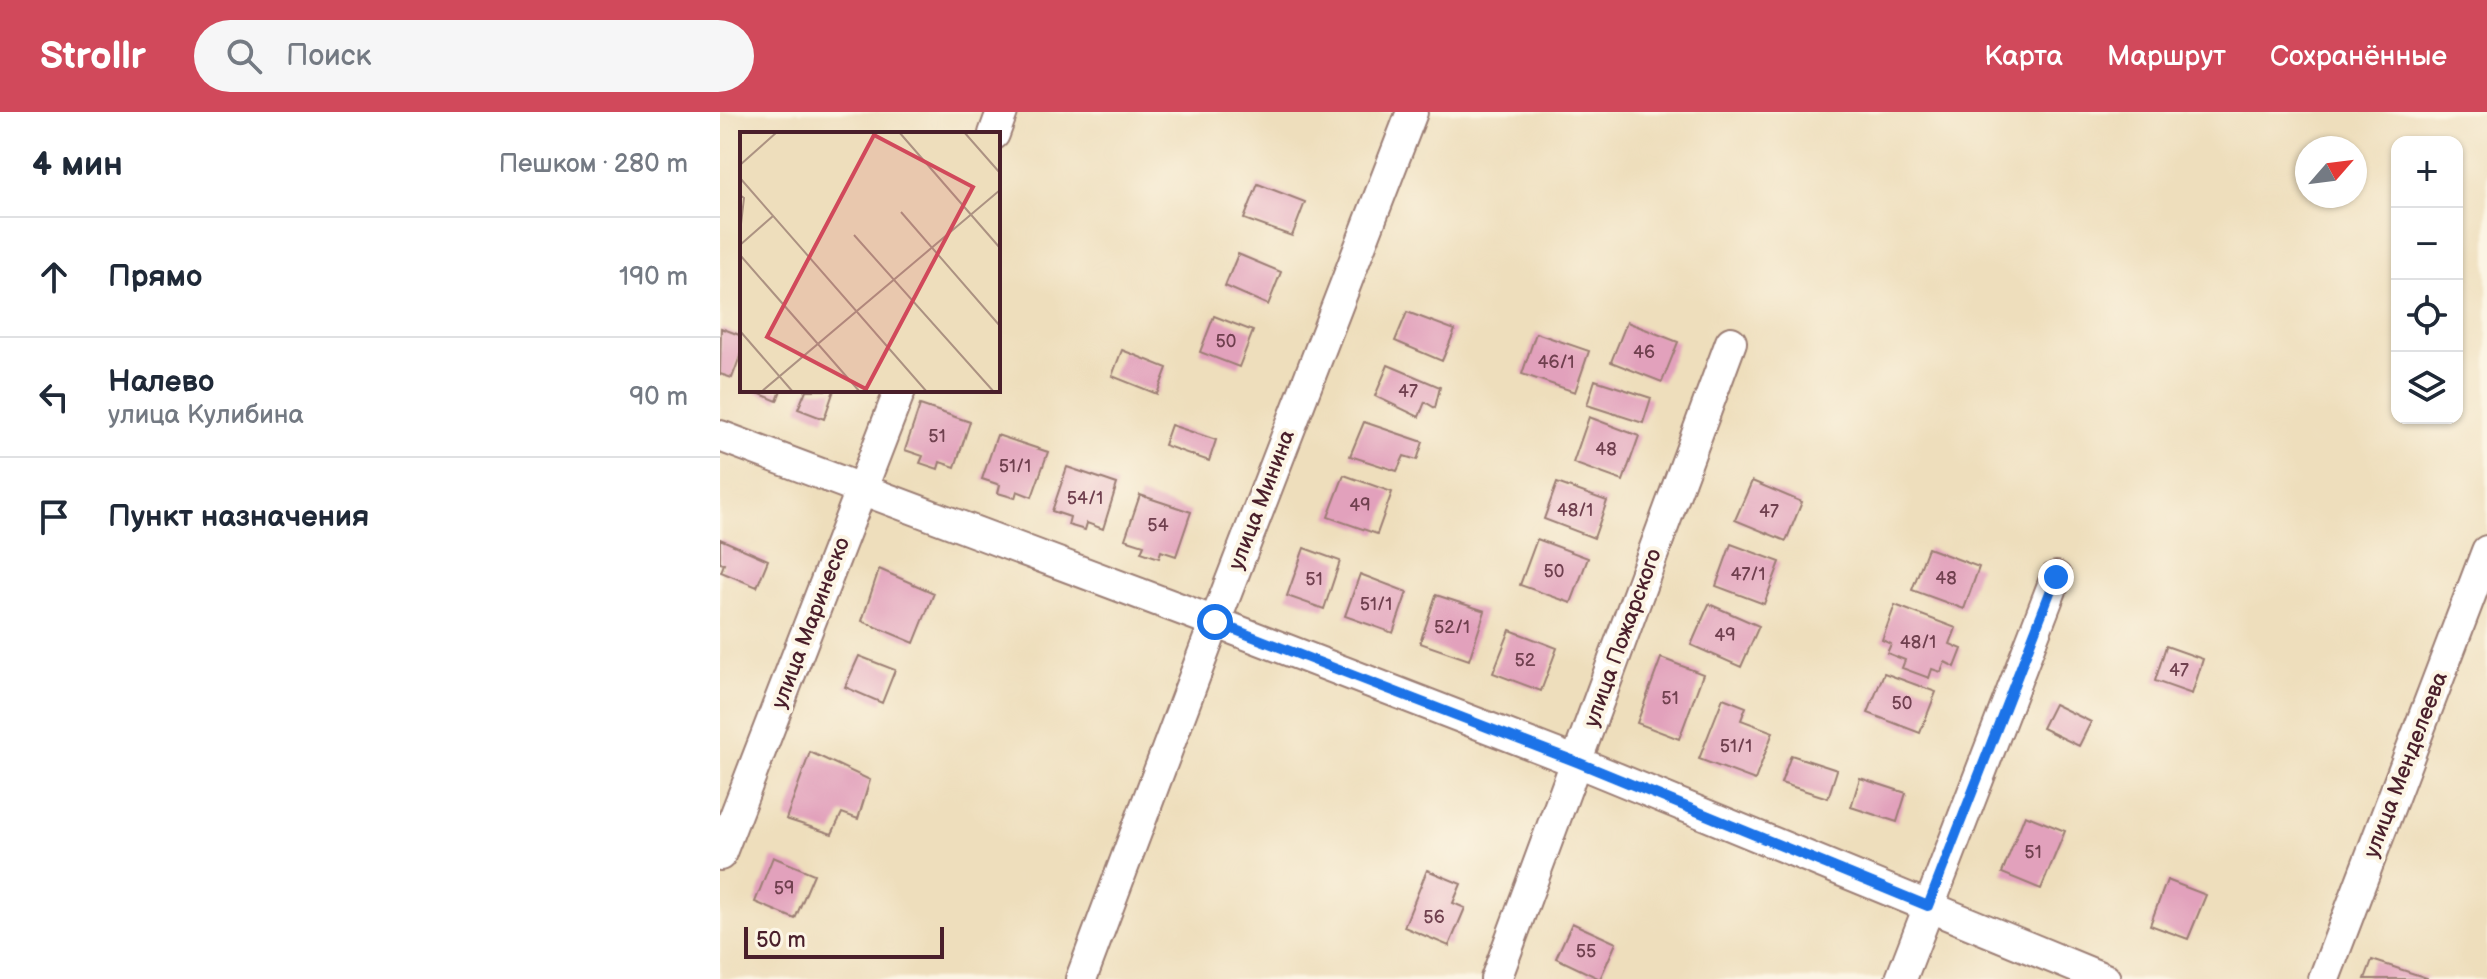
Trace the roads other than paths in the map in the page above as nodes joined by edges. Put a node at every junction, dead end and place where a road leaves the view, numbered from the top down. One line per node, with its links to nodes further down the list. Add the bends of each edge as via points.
1 (1002, 112): 3 (street)
2 (1412, 112): 10 (street, улица Минина)
3 (995, 132)
4 (1731, 342): 11 (street, улица Пожарского)
5 (899, 392): 7 (street, улица Маринеско)
6 (720, 436): 7 (street)
7 (863, 491): 10 (street); 12 (street, улица Маринеско)
8 (2487, 551): 18 (street, улица Менделеева)
9 (2056, 577): 13 (street)
10 (1215, 622): 11 (street); 14 (street, улица Минина)
11 (1577, 762): 13 (street); 15 (street, улица Пожарского)
12 (720, 855)
13 (1928, 906): 16 (street); 17 (street)
14 (1081, 979)
15 (1496, 979)
16 (1901, 979)
17 (2105, 979)
18 (2324, 979)

